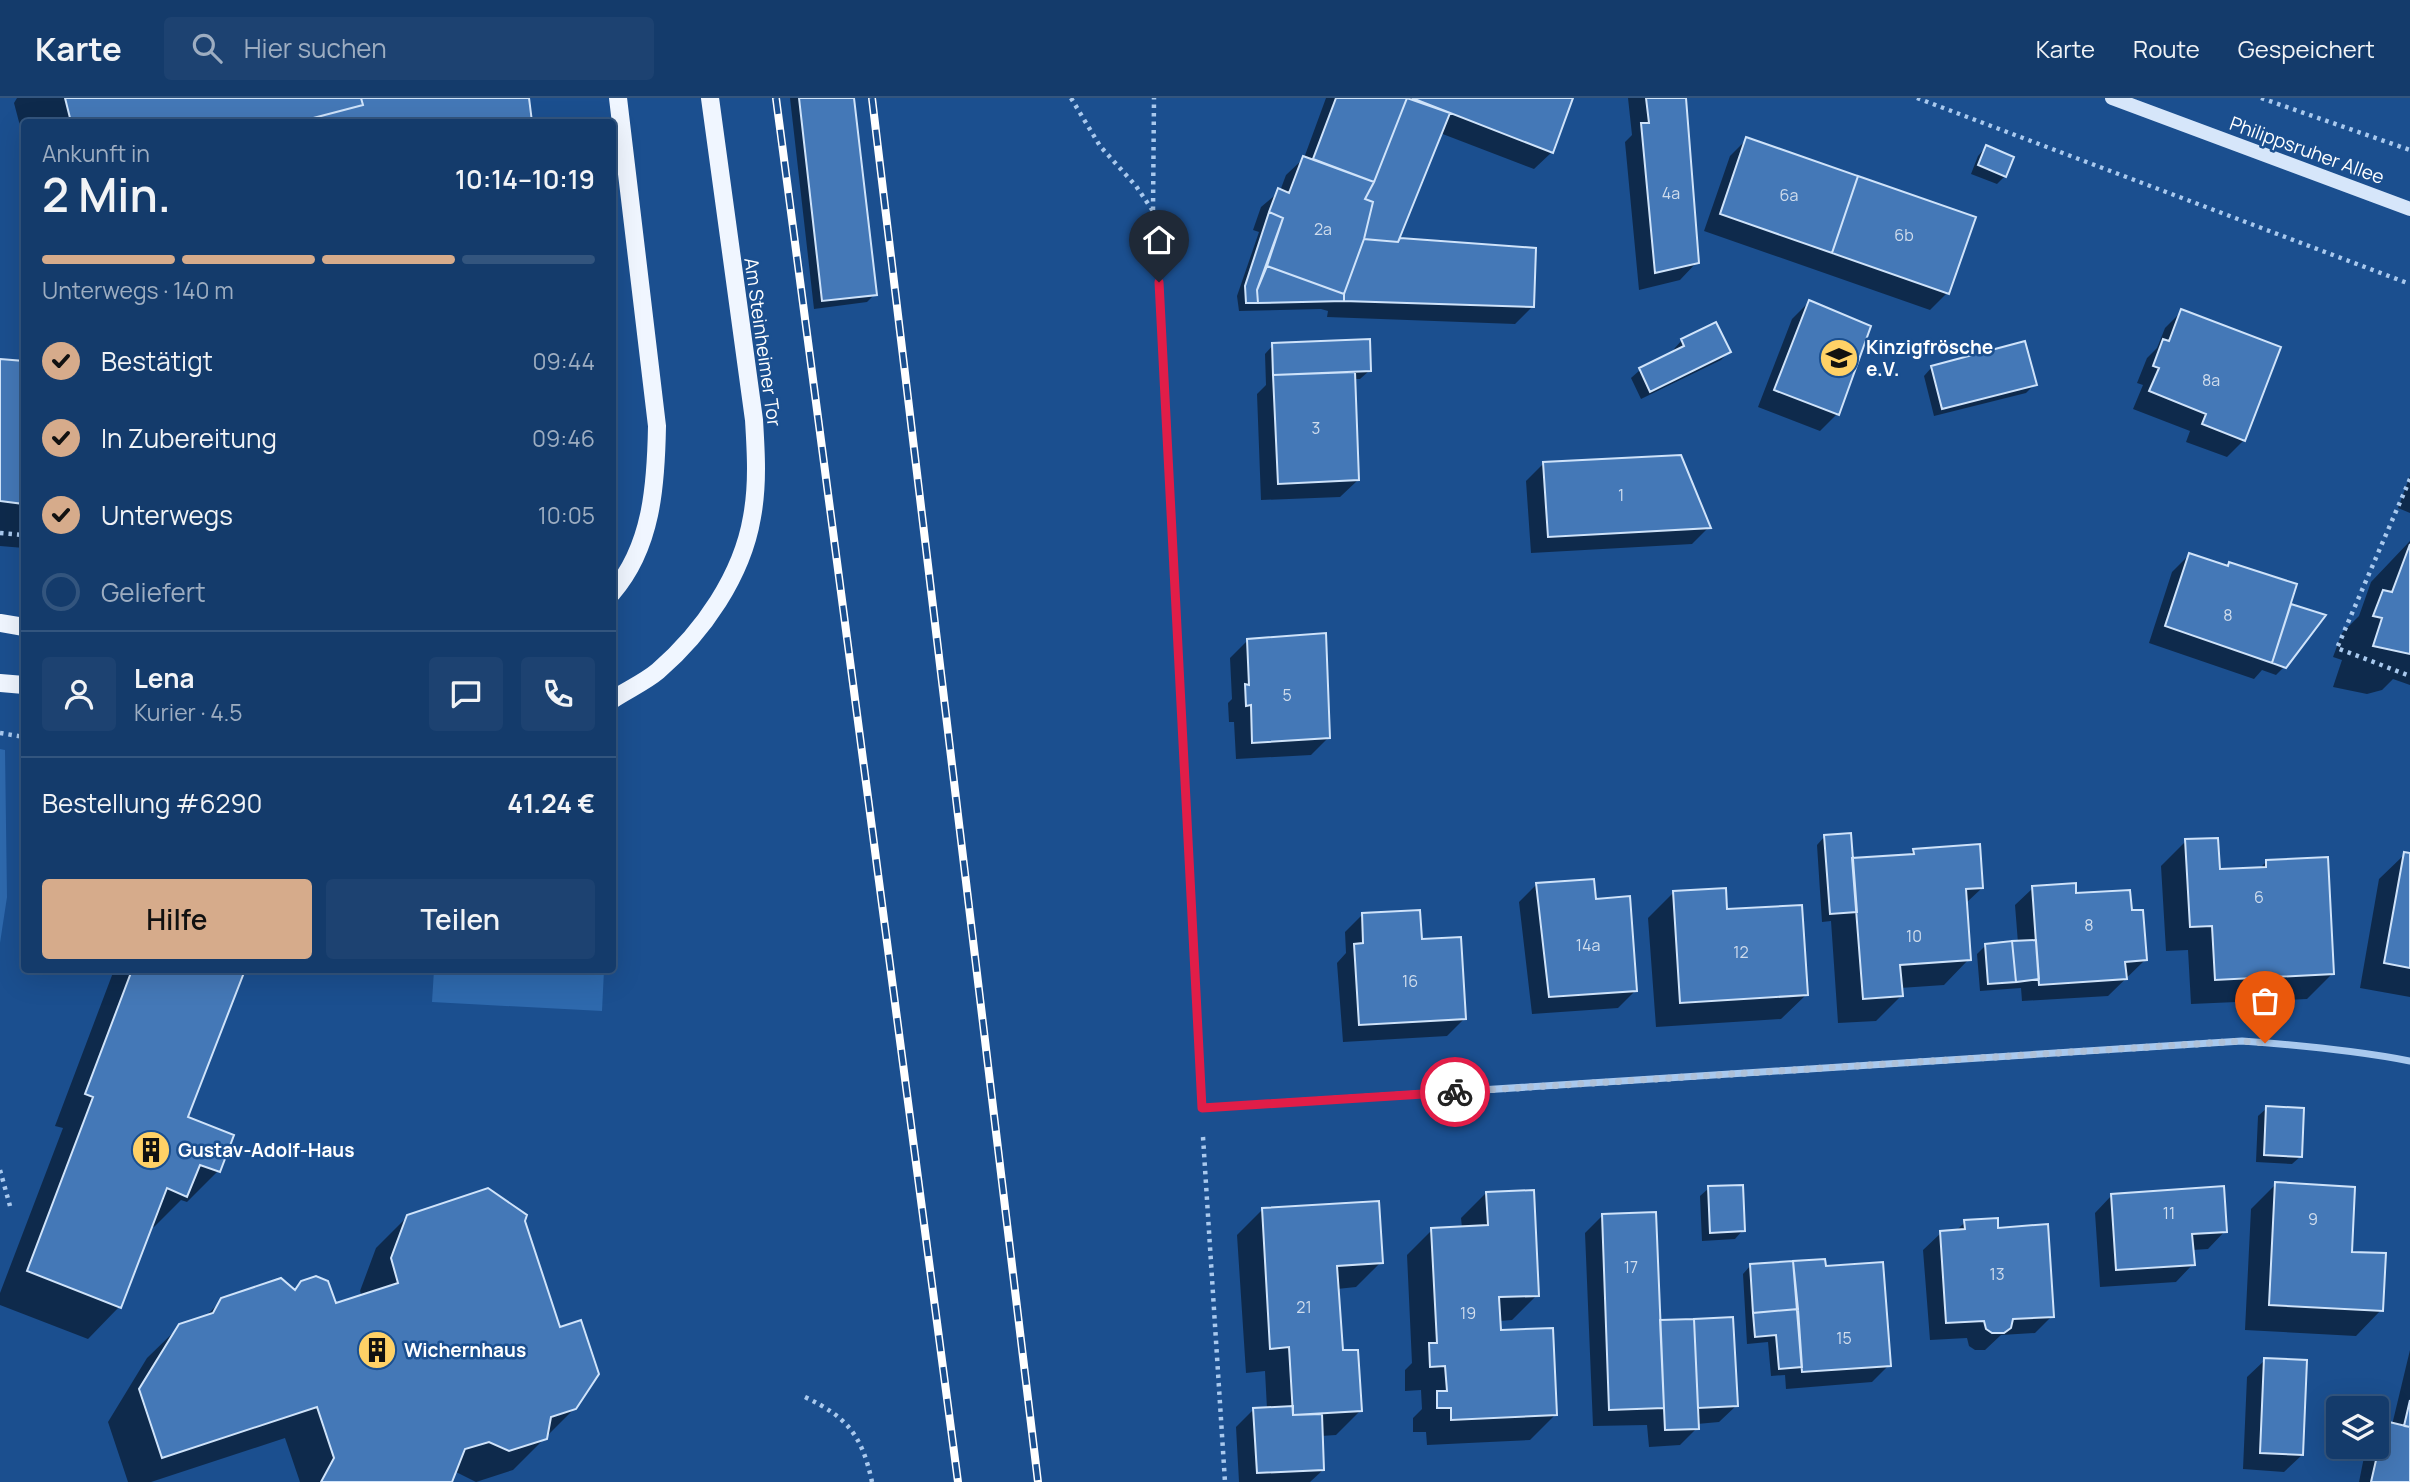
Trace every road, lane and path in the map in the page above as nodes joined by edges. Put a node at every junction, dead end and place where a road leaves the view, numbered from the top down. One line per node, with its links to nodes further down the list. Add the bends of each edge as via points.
1 (618, 98): 16 (main road, via 657,426 656,479 646,531 626,578)
2 (710, 98): 22 (main road, Am Steinheimer Tor, via 754,420 757,467 752,518 739,562 692,638 657,672)
3 (1071, 98): 10 (path, via 1100,146)
4 (1154, 98): 10 (path)
5 (1917, 98): 12 (path)
6 (2112, 98): 9 (main road, Philippsruher Allee)
7 (2261, 98): 8 (path)
8 (2410, 149)
9 (2410, 209)
10 (1153, 211): 11 (path)
11 (1159, 282): 26 (street)
12 (2410, 284)
13 (2410, 480): 19 (path, via 2337,648)
14 (0, 533): 15 (path)
15 (21, 535)
16 (616, 589)
17 (0, 623): 18 (main road)
18 (21, 626)
19 (2410, 676)
20 (0, 683): 21 (main road)
21 (21, 685)
22 (616, 698)
23 (0, 733): 24 (path)
24 (21, 736)
25 (2410, 1061): 26 (street, via 2242,1041)
26 (1202, 1108): 31 (path)
27 (0, 1170): 28 (path)
28 (10, 1206)
29 (805, 1397): 30 (path, via 831,1409 850,1426)
30 (872, 1482)
31 (1225, 1482)

